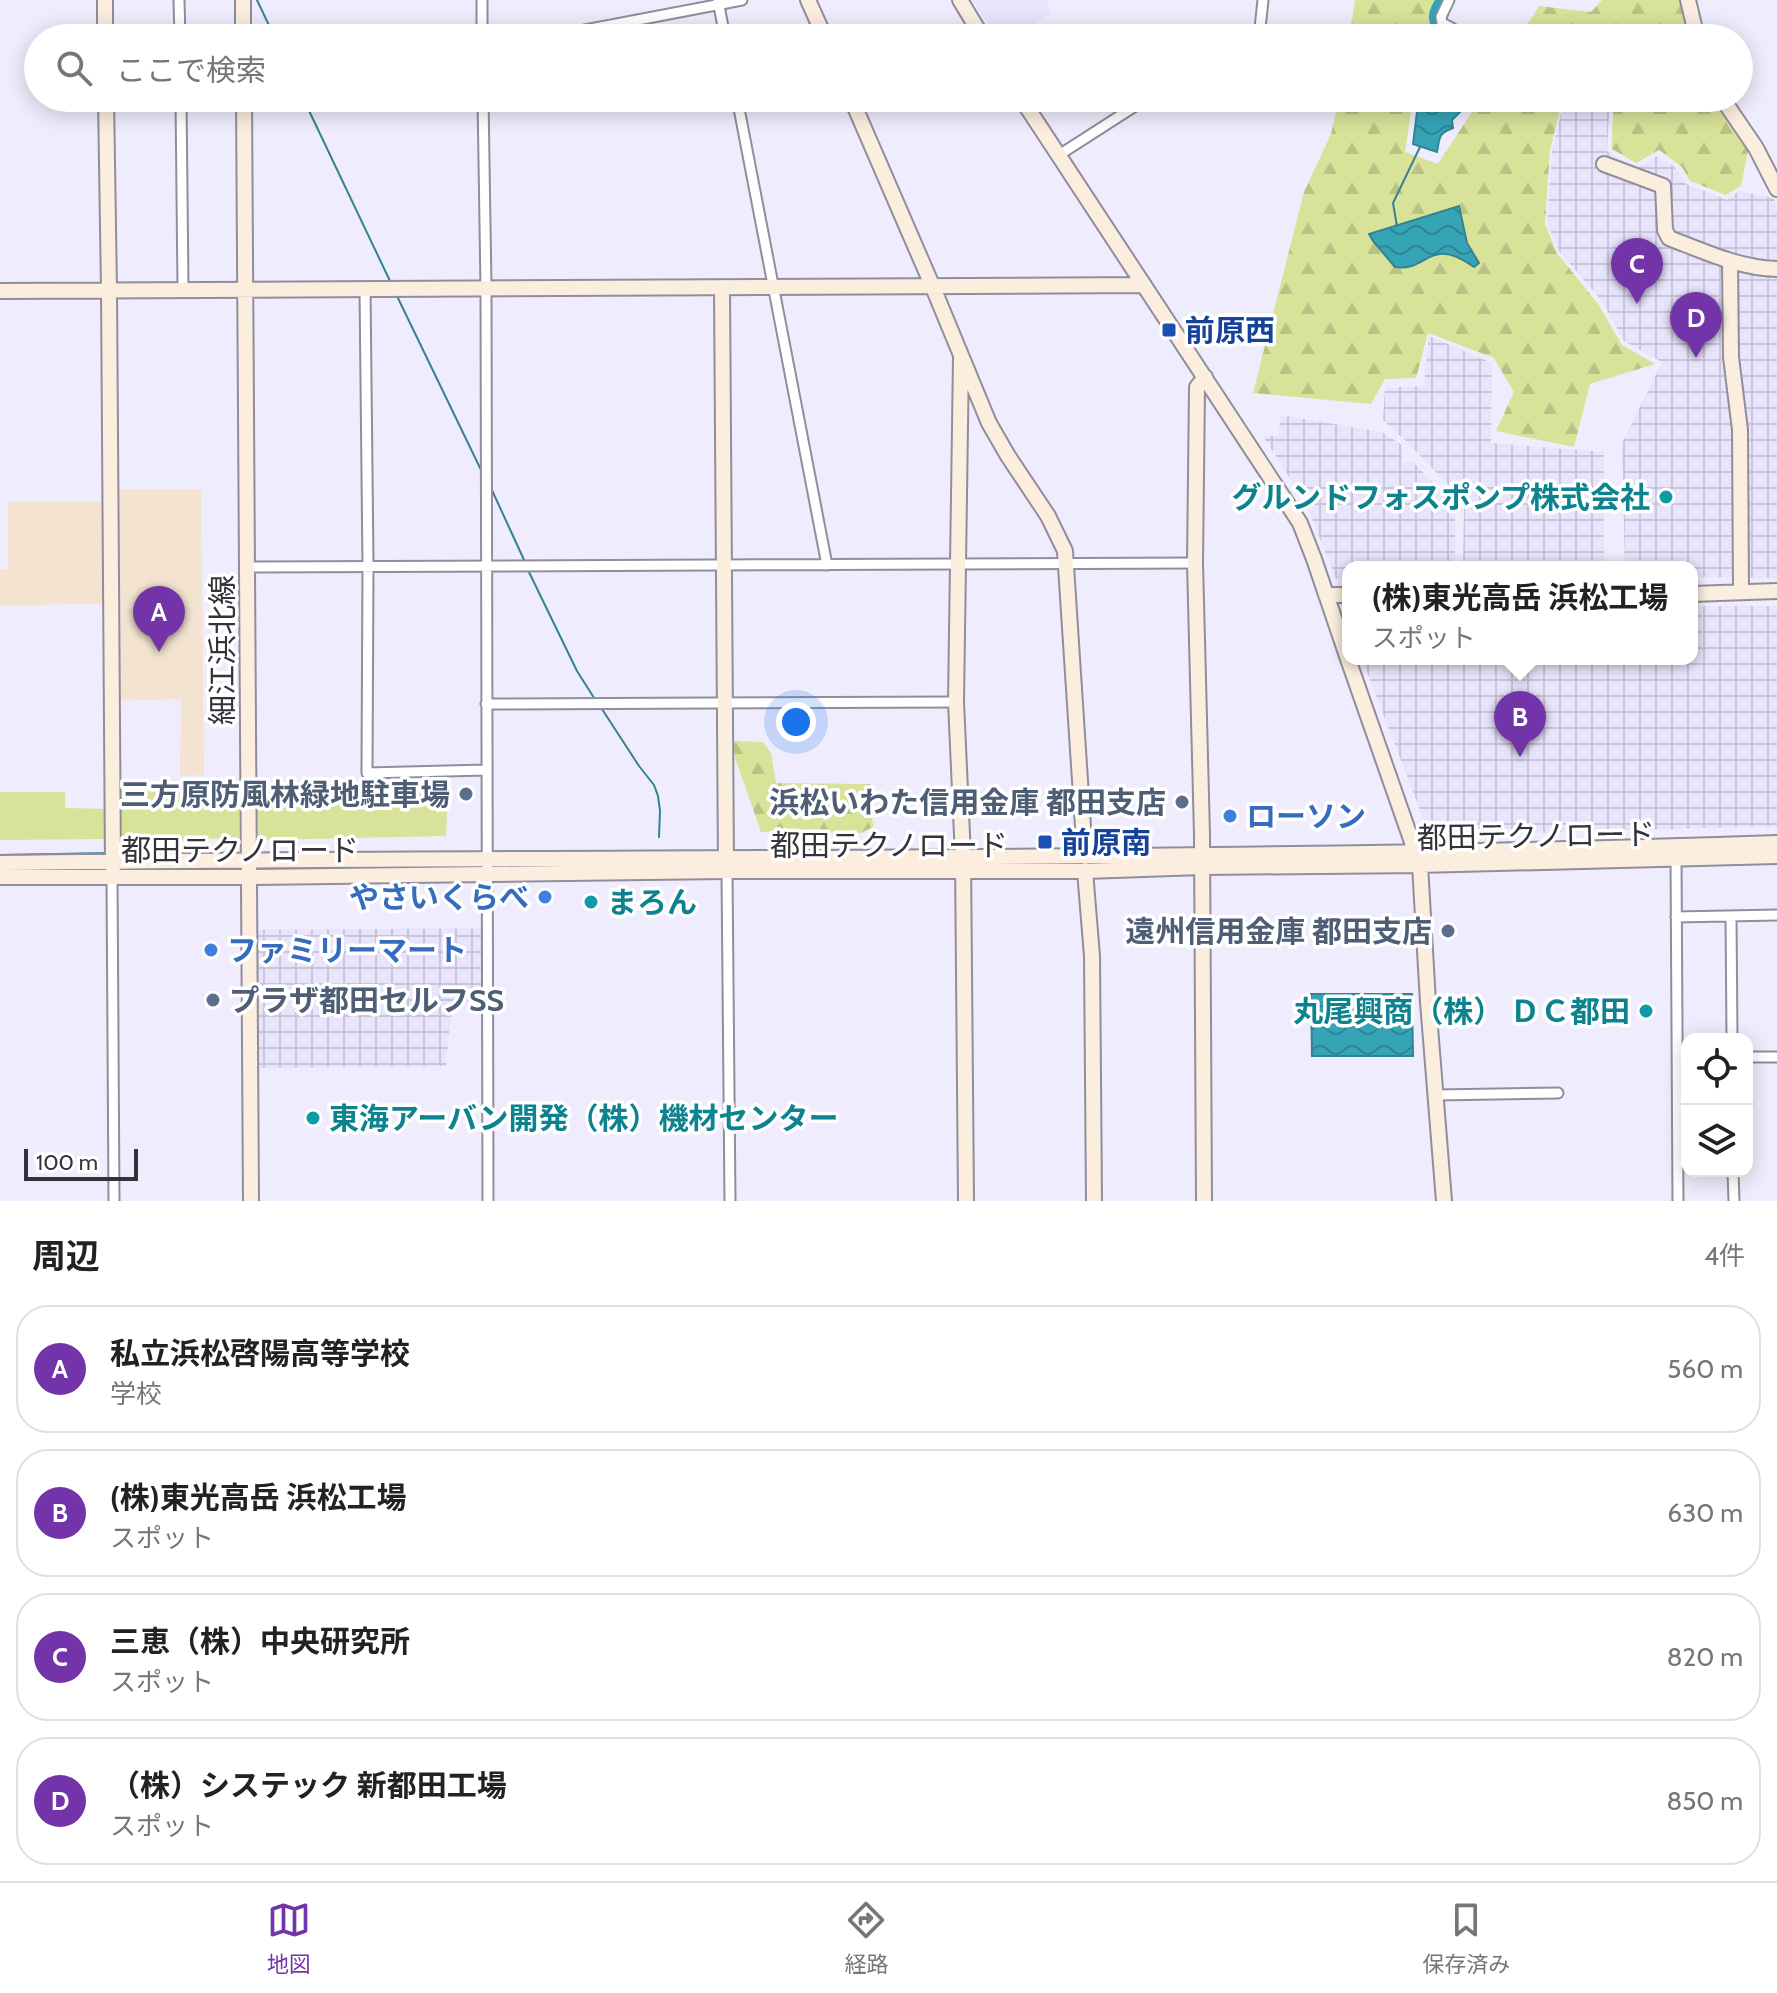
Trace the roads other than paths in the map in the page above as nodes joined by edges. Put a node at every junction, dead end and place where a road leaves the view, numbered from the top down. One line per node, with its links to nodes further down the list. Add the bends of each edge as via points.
1 (105, 0): 12 (street)
2 (179, 0): 13 (street)
3 (243, 0): 14 (street)
4 (482, 0): 15 (street)
5 (742, 0): 11 (street)
6 (808, 0): 18 (street)
7 (960, 0): 19 (street)
8 (1263, 0): 20 (street)
9 (1449, 0): 21 (street, via 1441,17)
10 (1688, 0): 22 (street)
11 (718, 2): 16 (street); 17 (street)
12 (105, 24)
13 (180, 24)
14 (243, 24)
15 (482, 24)
16 (611, 24)
17 (722, 24)
18 (819, 24)
19 (975, 24)
20 (1260, 24)
21 (1444, 24)
22 (1694, 24)
23 (106, 112): 45 (street)
24 (181, 112): 43 (street)
25 (244, 112): 44 (street, 細江浜北線)
26 (483, 112): 40 (street)
27 (740, 112): 39 (street)
28 (857, 112): 37 (street)
29 (1030, 112): 32 (street)
30 (1126, 112): 32 (street)
31 (1732, 112): 34 (street)
32 (1059, 155): 38 (street)
33 (1604, 164): 35 (street, via 1663,186 1666,236)
34 (1777, 189)
35 (1730, 261): 36 (street); 57 (street, via 1731,357 1740,430)
36 (1777, 269)
37 (932, 285): 38 (street); 39 (street); 47 (street)
38 (1144, 285): 48 (street)
39 (773, 286): 41 (street); 53 (street)
40 (486, 287): 41 (street); 42 (street); 54 (street)
41 (722, 287): 55 (street)
42 (365, 288): 44 (street); 52 (street)
43 (183, 289): 44 (street); 45 (street)
44 (245, 289): 56 (street, 細江浜北線)
45 (109, 290): 46 (street); 78 (street)
46 (0, 291)
47 (961, 357): 49 (street, via 989,423 1061,539); 51 (street)
48 (1205, 377): 50 (street, via 1197,387); 60 (street, via 1300,523)
49 (1067, 563): 50 (street); 51 (street); 75 (street)
50 (1195, 563): 72 (street)
51 (958, 564): 53 (street); 64 (street)
52 (368, 565): 54 (street); 56 (street); 67 (street, via 367,773)
53 (827, 565): 55 (street)
54 (485, 566): 55 (street); 66 (street)
55 (724, 566): 65 (street)
56 (248, 567): 79 (street, 細江浜北線)
57 (1741, 591): 58 (street); 59 (street)
58 (1777, 591)
59 (1698, 594)
60 (1326, 595): 61 (street); 62 (street)
61 (1342, 595)
62 (1342, 642)
63 (1350, 665): 71 (street)
64 (956, 702): 65 (street); 74 (street)
65 (725, 703): 66 (street); 76 (street)
66 (486, 704): 67 (street)
67 (486, 770): 77 (street)
68 (1777, 843): 69 (street, 都田テクノロード)
69 (1676, 853): 70 (street, 都田テクノロード); 71 (street, 都田テクノロード); 83 (street)
70 (1777, 856)
71 (1418, 859): 72 (street, 都田テクノロード); 90 (street)
72 (1202, 861): 75 (street, 都田テクノロード); 98 (street)
73 (0, 863): 78 (street, 都田テクノロード)
74 (963, 864): 75 (street, 都田テクノロード); 76 (street, 都田テクノロード); 96 (street)
75 (1085, 864): 97 (street, via 1092,956)
76 (726, 865): 77 (street, 都田テクノロード); 95 (street)
77 (486, 866): 79 (street, 都田テクノロード); 94 (street)
78 (113, 869): 79 (street, 都田テクノロード); 80 (street, 都田テクノロード); 92 (street)
79 (248, 869): 93 (street, 細江浜北線)
80 (0, 877)
81 (1777, 915): 82 (street)
82 (1731, 916): 83 (street); 84 (street)
83 (1676, 917): 85 (street)
84 (1732, 1033)
85 (1681, 1034)
86 (1753, 1057): 87 (street)
87 (1777, 1057)
88 (1558, 1093): 90 (street)
89 (1681, 1094): 100 (street)
90 (1436, 1095): 99 (street)
91 (1733, 1177): 101 (street)
92 (114, 1201)
93 (251, 1201)
94 (488, 1201)
95 (730, 1201)
96 (966, 1201)
97 (1094, 1201)
98 (1204, 1201)
99 (1444, 1201)
100 (1678, 1201)
101 (1734, 1201)

